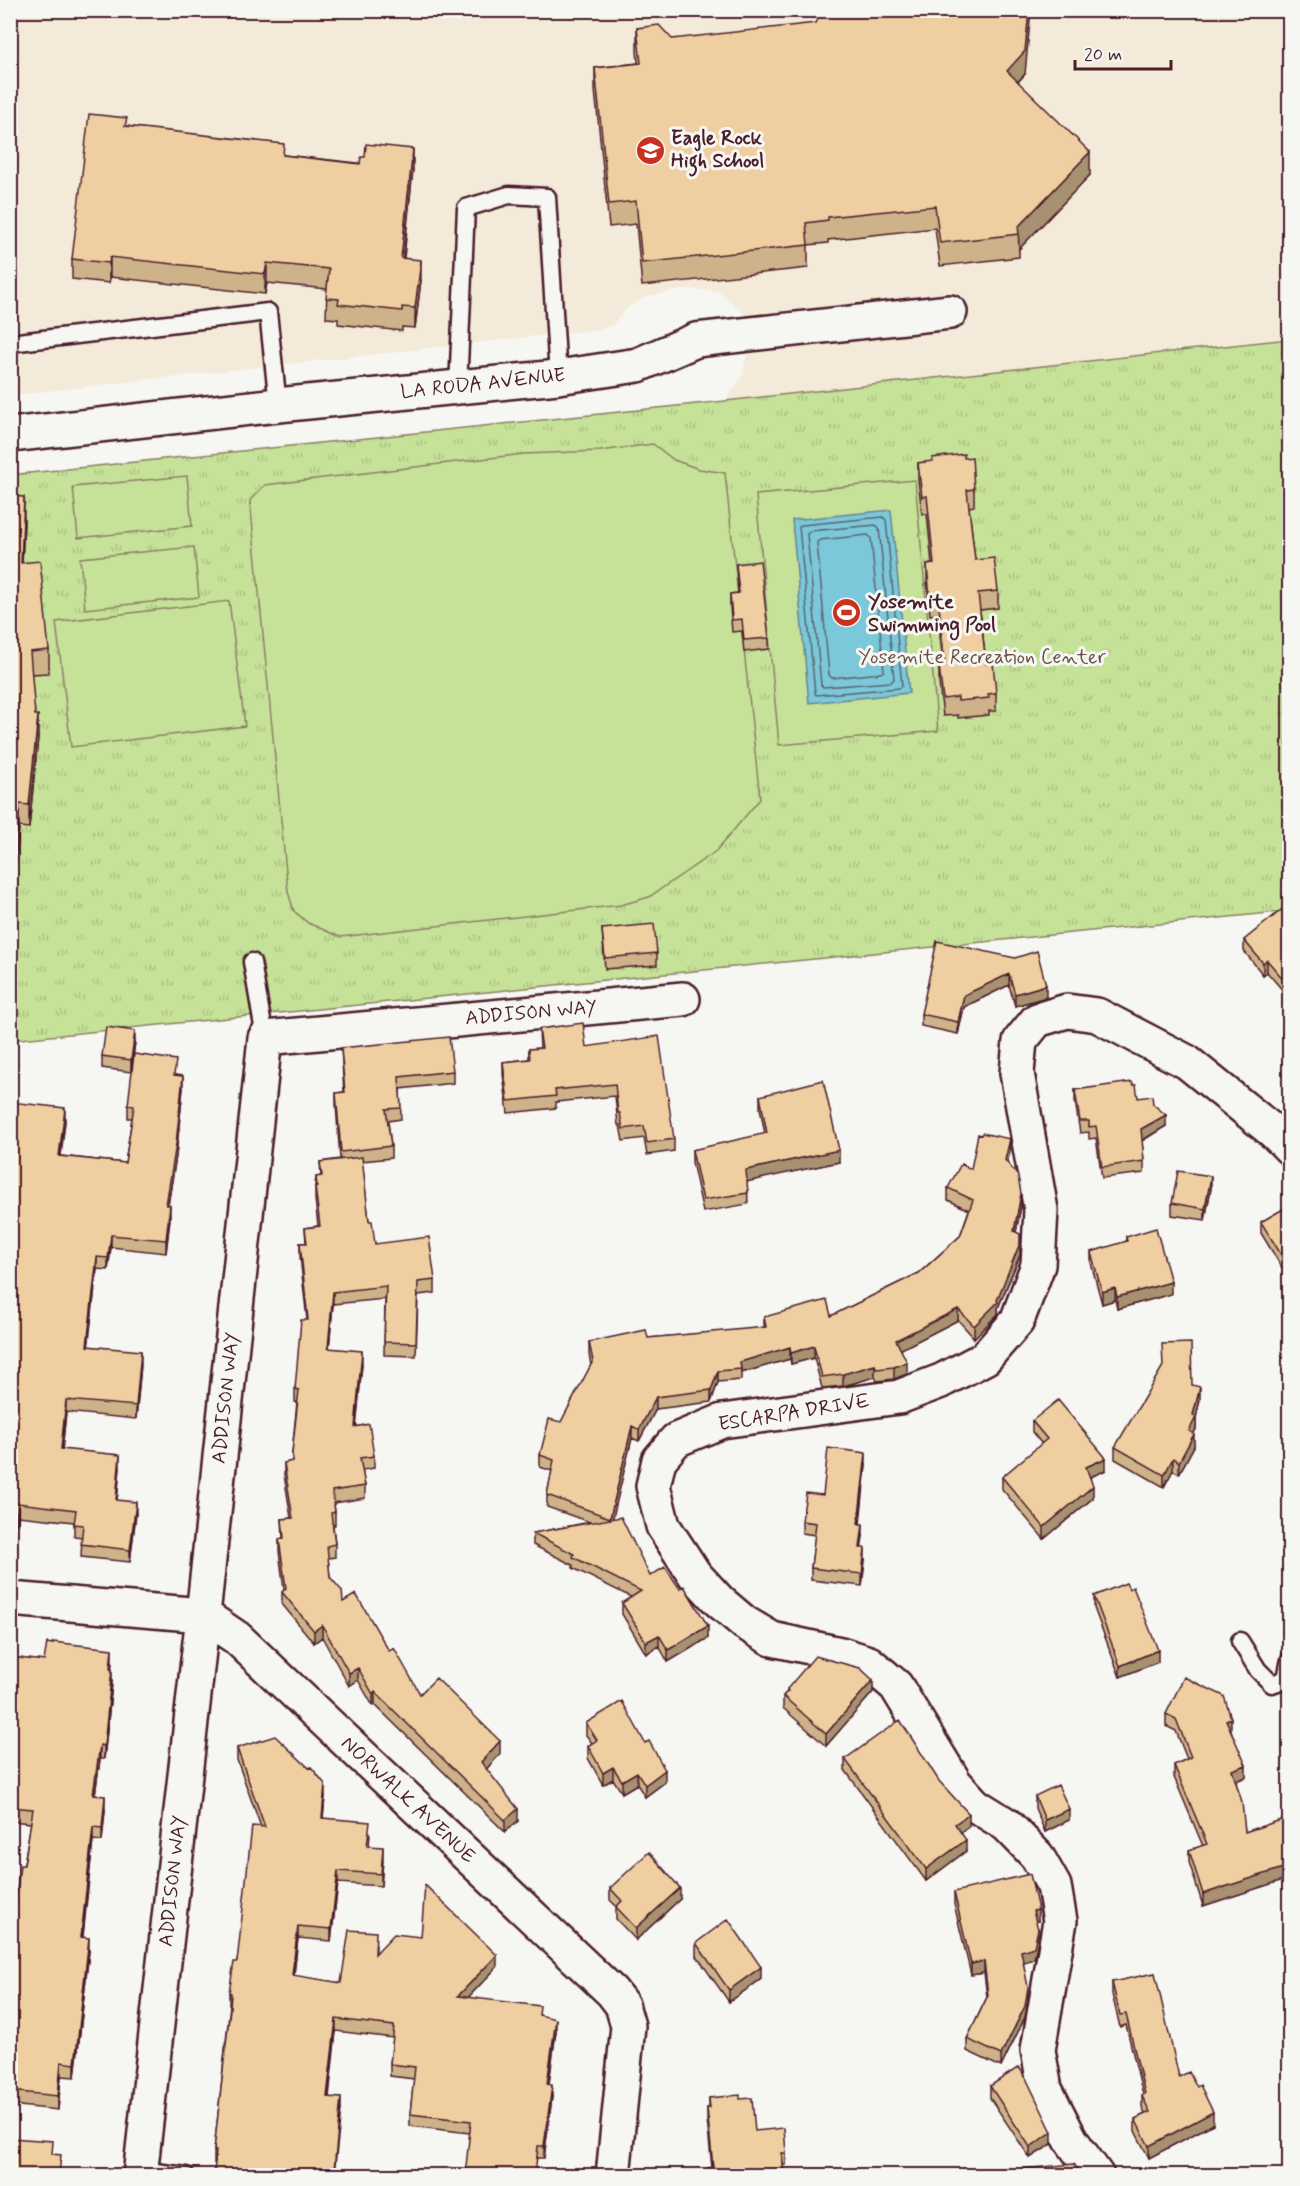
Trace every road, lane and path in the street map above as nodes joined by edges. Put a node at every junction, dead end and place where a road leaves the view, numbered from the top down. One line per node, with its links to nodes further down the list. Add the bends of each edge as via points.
1 (950, 312): 3 (street, LA RODA AVENUE, via 696,340 638,365)
2 (10, 343): 5 (lane, via 268,312)
3 (558, 377): 4 (street, LA RODA AVENUE); 4 (lane, via 547,197 509,195 466,208)
4 (458, 387): 5 (street, LA RODA AVENUE)
5 (278, 405): 6 (street, LA RODA AVENUE)
6 (10, 435)
7 (252, 962): 9 (lane)
8 (683, 999): 9 (street, ADDISON WAY)
9 (265, 1038): 12 (street, ADDISON WAY)
10 (1290, 1148): 18 (street, ESCARPA DRIVE, via 1187,1062 1097,1015 1067,1011 1037,1020 1020,1041 1017,1073 1041,1210 1038,1265 1017,1321 985,1358 899,1397 722,1421 676,1440 659,1460 653,1486 663,1526 695,1575 719,1601 772,1639 869,1663 896,1686 955,1783 975,1805 1007,1825 1037,1856 1054,1886 1060,1921 1038,2050 1045,2089 1071,2140)
11 (10, 1599): 12 (street, NORWALK AVENUE)
12 (203, 1615): 15 (street, ADDISON WAY); 17 (street, NORWALK AVENUE, via 237,1638 622,2004 628,2026)
13 (1240, 1641): 14 (lane, via 1272,1684 1286,1679)
14 (1290, 1659)
15 (140, 2173): 16 (lane)
16 (186, 2175)
17 (613, 2175)
18 (1097, 2175)

